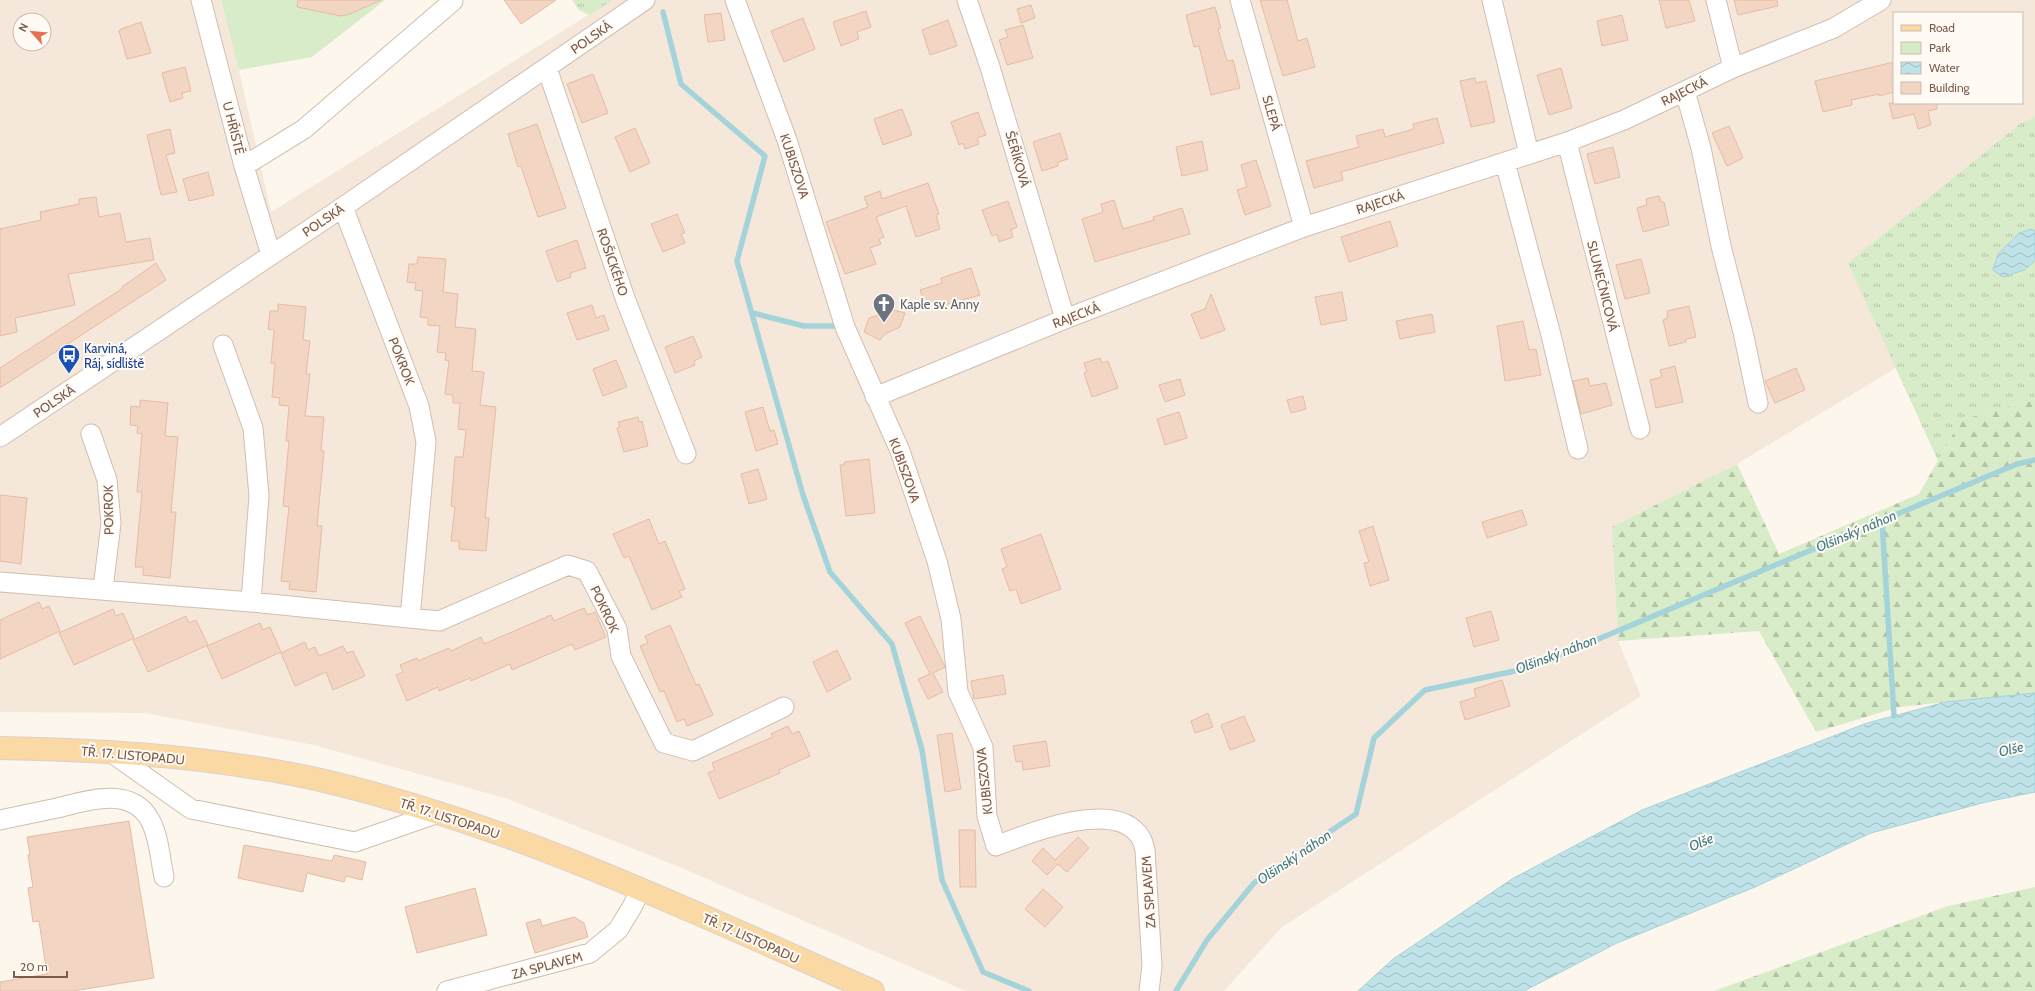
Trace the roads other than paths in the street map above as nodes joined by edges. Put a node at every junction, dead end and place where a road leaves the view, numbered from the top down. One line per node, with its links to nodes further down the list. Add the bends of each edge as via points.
1 (201, 0): 16 (street, U HŘIŠTĚ)
2 (645, 0): 10 (street, POLSKÁ)
3 (735, 0): 22 (street, KUBISZOVA, via 787,140 846,327)
4 (967, 0): 20 (street, ŠEŘÍKOVÁ, via 990,67)
5 (1240, 0): 18 (street, SLEPÁ)
6 (1492, 0): 14 (street)
7 (1716, 0): 11 (street)
8 (1881, 0): 11 (street, RAJECKÁ, via 1834,28)
9 (453, 1): 16 (street, via 304,129)
10 (547, 68): 17 (street, POLSKÁ); 28 (street, ROŠICKÉHO, via 626,301)
11 (1733, 68): 12 (street, RAJECKÁ)
12 (1685, 91): 13 (street, RAJECKÁ, via 1624,120); 23 (street, via 1702,148 1721,246)
13 (1567, 142): 14 (street, RAJECKÁ); 24 (street, SLUNEČNICOVÁ)
14 (1529, 154): 15 (street, RAJECKÁ)
15 (1505, 162): 18 (street, RAJECKÁ); 27 (street)
16 (244, 166): 19 (street, U HŘIŠTĚ)
17 (343, 207): 19 (street, POLSKÁ); 32 (street, POKROK, via 419,406 426,442)
18 (1304, 227): 20 (street, RAJECKÁ)
19 (271, 255): 26 (street, POLSKÁ)
20 (1065, 319): 22 (street, RAJECKÁ)
21 (223, 345): 31 (street, via 253,428 259,496)
22 (875, 397): 37 (street, KUBISZOVA, via 900,451 938,561 951,619 958,692 983,747 987,816 996,846 1060,825)
23 (1758, 403)
24 (1640, 429)
25 (91, 434): 30 (street, POKROK, via 107,480 111,523)
26 (0, 437)
27 (1578, 449)
28 (686, 454)
29 (0, 582): 30 (street, POKROK)
30 (103, 589): 31 (street, POKROK)
31 (251, 602): 32 (street, POKROK)
32 (410, 618): 33 (street, POKROK, via 438,621 568,565 587,571 618,629 621,656 664,744 693,751)
33 (784, 707)
34 (0, 748): 35 (main road, TŘ. 17. LISTOPADU)
35 (109, 751): 36 (main road, TŘ. 17. LISTOPADU, via 163,756 296,776); 36 (street, via 191,809 355,842)
36 (438, 813): 40 (main road, TŘ. 17. LISTOPADU, via 548,852)
37 (1102, 818): 43 (street, ZA SPLAVEM, via 1133,829 1141,838 1145,850 1152,966)
38 (0, 820): 39 (street, via 97,798 121,799 134,804 150,819)
39 (164, 876)
40 (641, 889): 41 (street, ZA SPLAVEM, via 618,930 590,953); 42 (main road, TŘ. 17. LISTOPADU)
41 (447, 991)
42 (873, 991)
43 (1149, 991)

